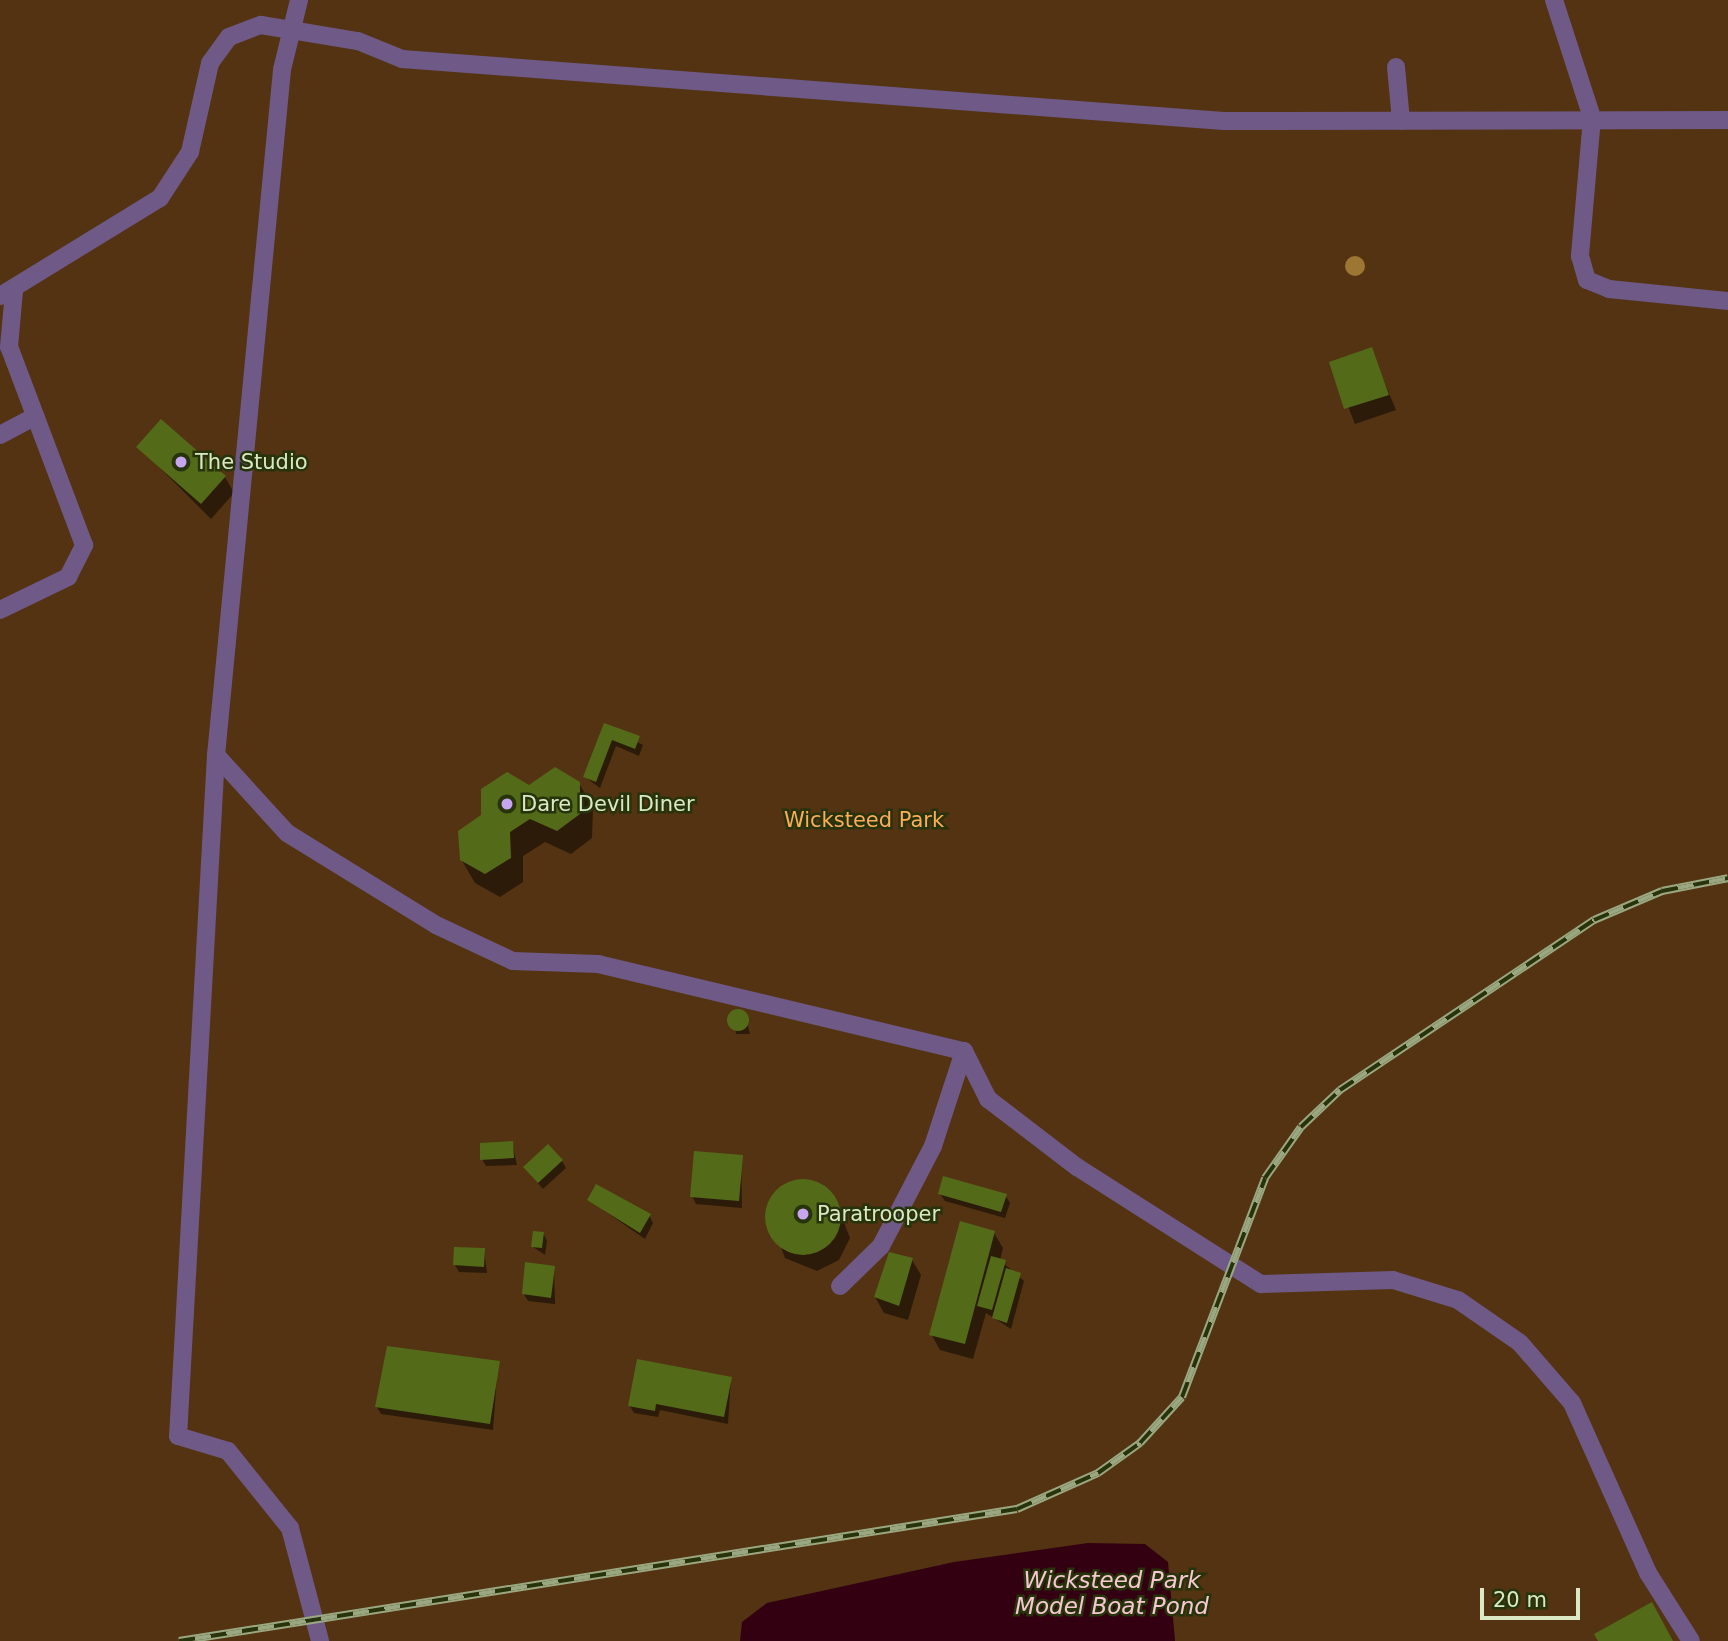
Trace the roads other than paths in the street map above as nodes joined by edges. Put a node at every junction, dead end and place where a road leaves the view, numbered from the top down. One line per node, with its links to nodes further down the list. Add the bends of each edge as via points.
1 (299, 0): 3 (lane)
2 (1554, 0): 5 (lane)
3 (296, 27): 7 (lane, via 402,59 1224,121); 8 (lane, via 261,25 229,37 210,63 190,152 172,184 148,209); 13 (lane, via 282,69)
4 (1396, 67): 7 (lane)
5 (1592, 118): 6 (lane); 7 (lane); 9 (lane, via 1580,256 1587,280 1609,289)
6 (1728, 120)
7 (1401, 121)
8 (7, 294): 10 (lane, via 9,348)
9 (1728, 301)
10 (35, 416): 11 (lane); 12 (lane, via 85,545 68,577)
11 (0, 435)
12 (0, 610)
13 (216, 755): 14 (lane, via 287,833 436,925 513,961 598,964); 16 (lane, via 178,1436 228,1451 290,1528)
14 (964, 1051): 15 (lane, via 933,1146 881,1246); 17 (lane, via 988,1099 1077,1167 1261,1284 1393,1280 1458,1300 1520,1343 1572,1403 1648,1573)
15 (841, 1286)
16 (320, 1641)
17 (1691, 1641)

